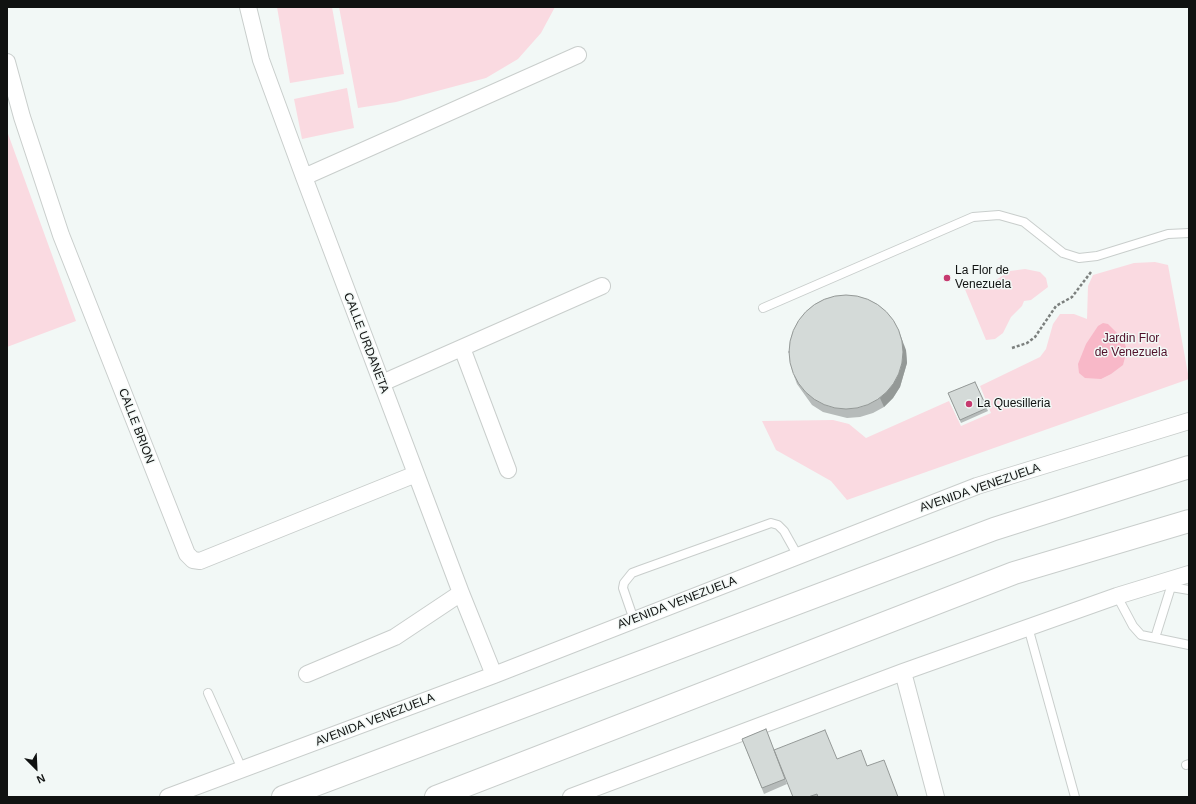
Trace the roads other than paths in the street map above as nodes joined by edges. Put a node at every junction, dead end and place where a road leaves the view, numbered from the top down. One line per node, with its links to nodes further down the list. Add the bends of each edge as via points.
1 (248, 7): 4 (street, CALLE URDANETA, via 261,60)
2 (578, 54): 4 (street)
3 (7, 62): 13 (street, CALLE BRION, via 22,117 61,235 187,554 192,560 200,561)
4 (304, 177): 9 (street, CALLE URDANETA)
5 (1189, 232): 7 (lane, via 1168,234 1097,256 1079,258 1063,253 1024,222 999,215 973,217)
6 (602, 286): 8 (street)
7 (763, 308)
8 (462, 348): 9 (street); 12 (street)
9 (382, 383): 13 (street, CALLE URDANETA)
10 (1189, 421): 15 (street, AVENIDA VENEZUELA, via 977,486)
11 (1189, 467): 31 (street, via 994,529)
12 (508, 470)
13 (416, 474): 19 (street, CALLE URDANETA)
14 (1189, 520): 32 (street, via 1014,573)
15 (798, 556): 21 (street, AVENIDA VENEZUELA); 21 (lane, via 784,531 771,523 632,573 623,588)
16 (1189, 574): 17 (street)
17 (1167, 585): 18 (lane); 20 (street); 23 (lane)
18 (1189, 590)
19 (460, 593): 26 (street, via 395,637); 27 (street, CALLE URDANETA)
20 (1117, 596): 22 (street); 23 (lane, via 1133,626 1141,635)
21 (634, 620): 27 (street, AVENIDA VENEZUELA)
22 (1028, 627): 25 (street); 35 (lane)
23 (1155, 638): 24 (lane)
24 (1189, 645)
25 (903, 672): 33 (street); 34 (street)
26 (307, 674)
27 (494, 675): 29 (street, AVENIDA VENEZUELA)
28 (208, 693): 29 (lane)
29 (242, 769): 30 (street, AVENIDA VENEZUELA)
30 (168, 797)
31 (283, 797)
32 (436, 797)
33 (571, 797)
34 (936, 797)
35 (1075, 797)

